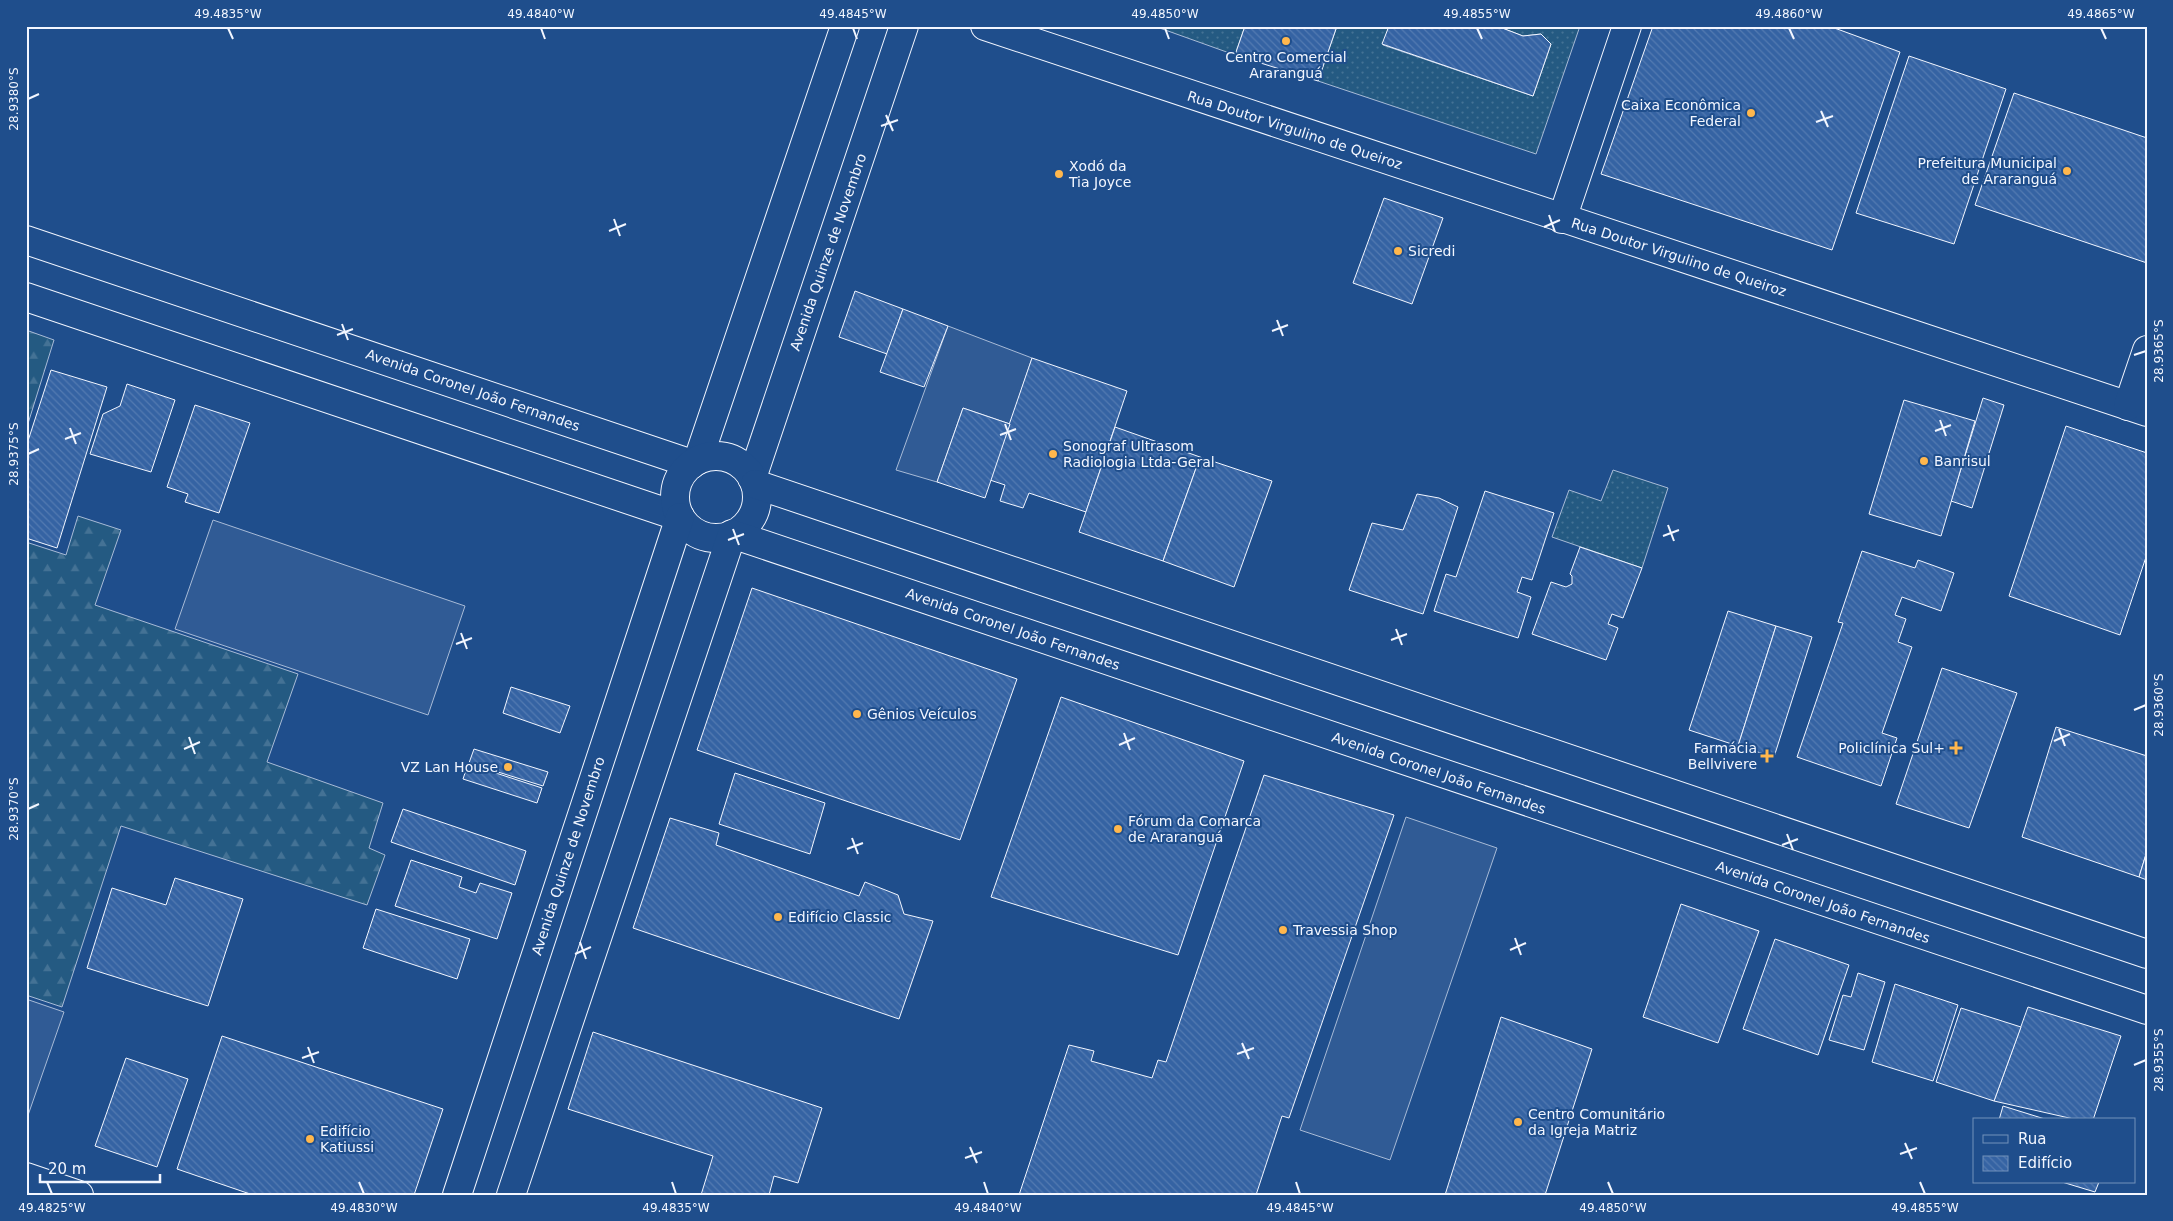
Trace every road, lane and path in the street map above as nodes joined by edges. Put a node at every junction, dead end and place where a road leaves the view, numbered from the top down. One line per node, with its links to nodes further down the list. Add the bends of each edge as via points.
1 (845, 26): 10 (main road)
2 (904, 26): 11 (main road, Avenida Quinze de Novembro)
3 (985, 26): 5 (main road, Rua Doutor Virgulino de Queiroz)
4 (1627, 26): 5 (main road)
5 (1562, 219): 9 (main road, Rua Doutor Virgulino de Queiroz)
6 (26, 240): 10 (main road, Avenida Coronel João Fernandes)
7 (26, 296): 12 (main road)
8 (2147, 350): 9 (main road)
9 (2137, 409)
10 (695, 462): 11 (main road, via 710,456 723,457 745,468); 12 (main road, via 683,472 677,483 676,506)
11 (753, 481): 13 (main road, via 757,496 755,508 742,528); 14 (main road)
12 (680, 517): 13 (main road, via 687,526 708,538); 18 (main road, Avenida Quinze de Novembro)
13 (732, 534): 15 (main road, Avenida Coronel João Fernandes); 19 (main road)
14 (2147, 954)
15 (2147, 1010)
16 (26, 1177): 17 (main road)
17 (79, 1195)
18 (457, 1195)
19 (511, 1195)

